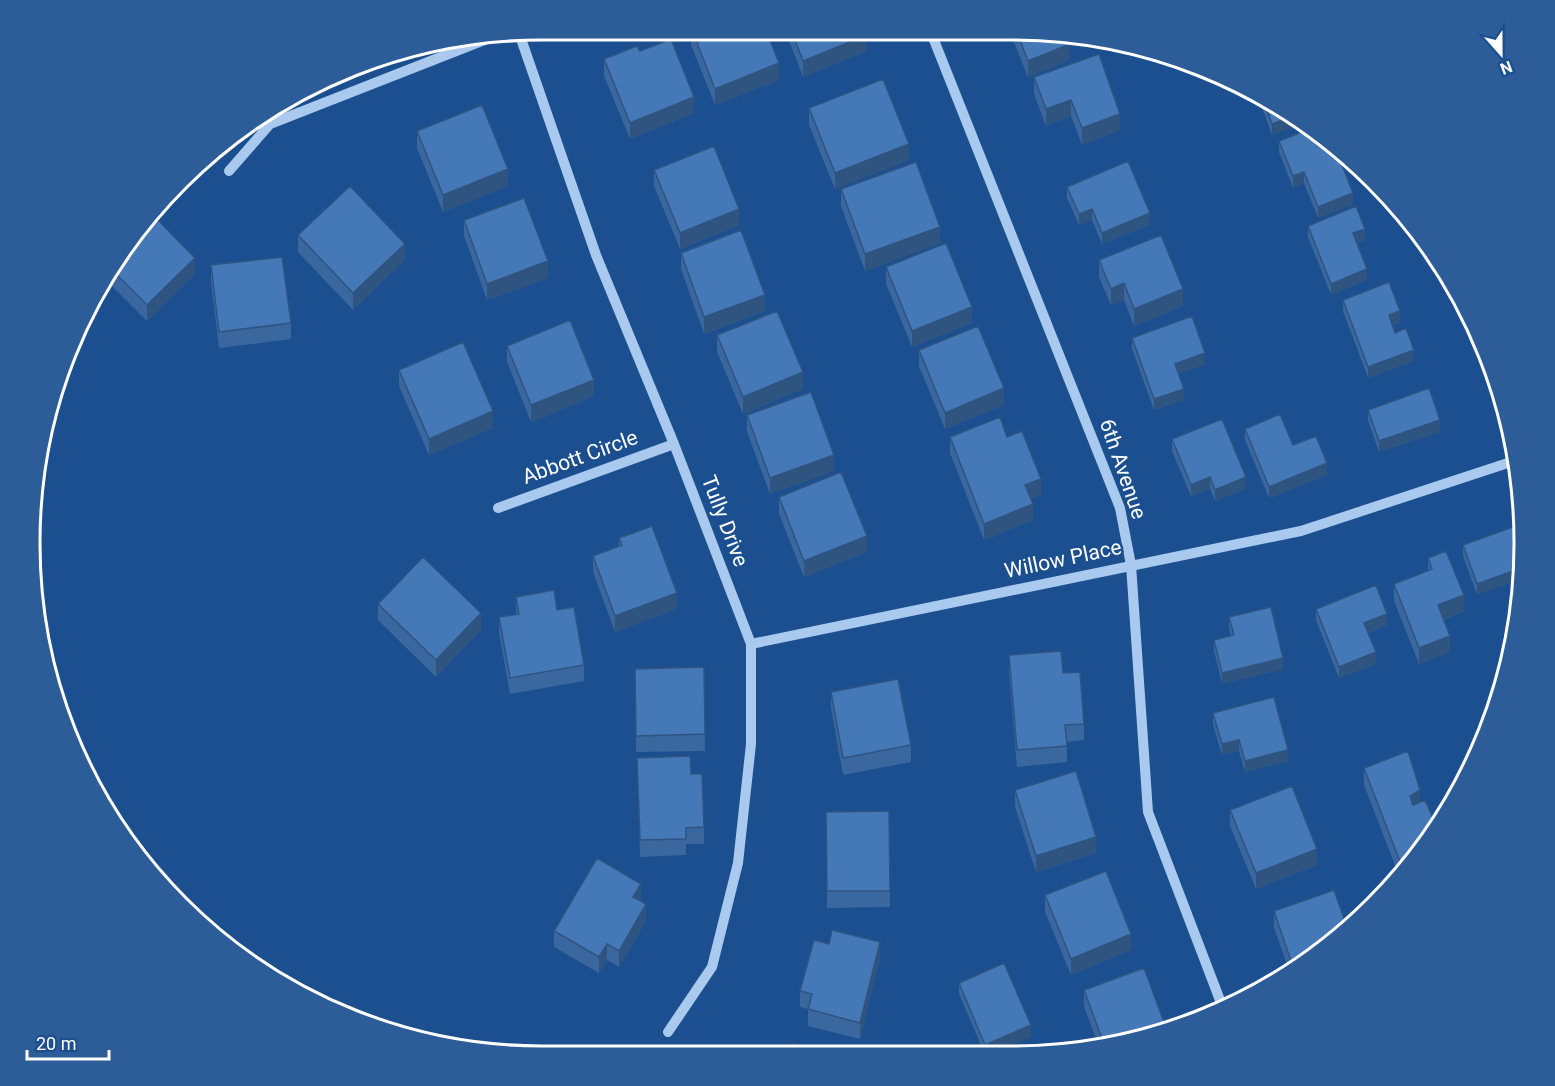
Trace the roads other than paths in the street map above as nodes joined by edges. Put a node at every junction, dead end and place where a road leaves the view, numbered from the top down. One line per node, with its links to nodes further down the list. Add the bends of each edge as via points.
1 (934, 40): 8 (street, 6th Avenue, via 1120,508)
2 (522, 41): 5 (street, Tully Drive, via 596,255)
3 (468, 46): 4 (street, via 270,123)
4 (229, 171)
5 (674, 444): 7 (street, Abbott Circle); 9 (street, Tully Drive)
6 (1508, 463): 8 (street, Willow Place, via 1301,531)
7 (498, 508)
8 (1131, 565): 9 (street, Willow Place); 10 (street, 6th Avenue, via 1148,812)
9 (751, 644): 11 (street, Tully Drive, via 751,744 738,863 712,967)
10 (1220, 1000)
11 (668, 1032)

